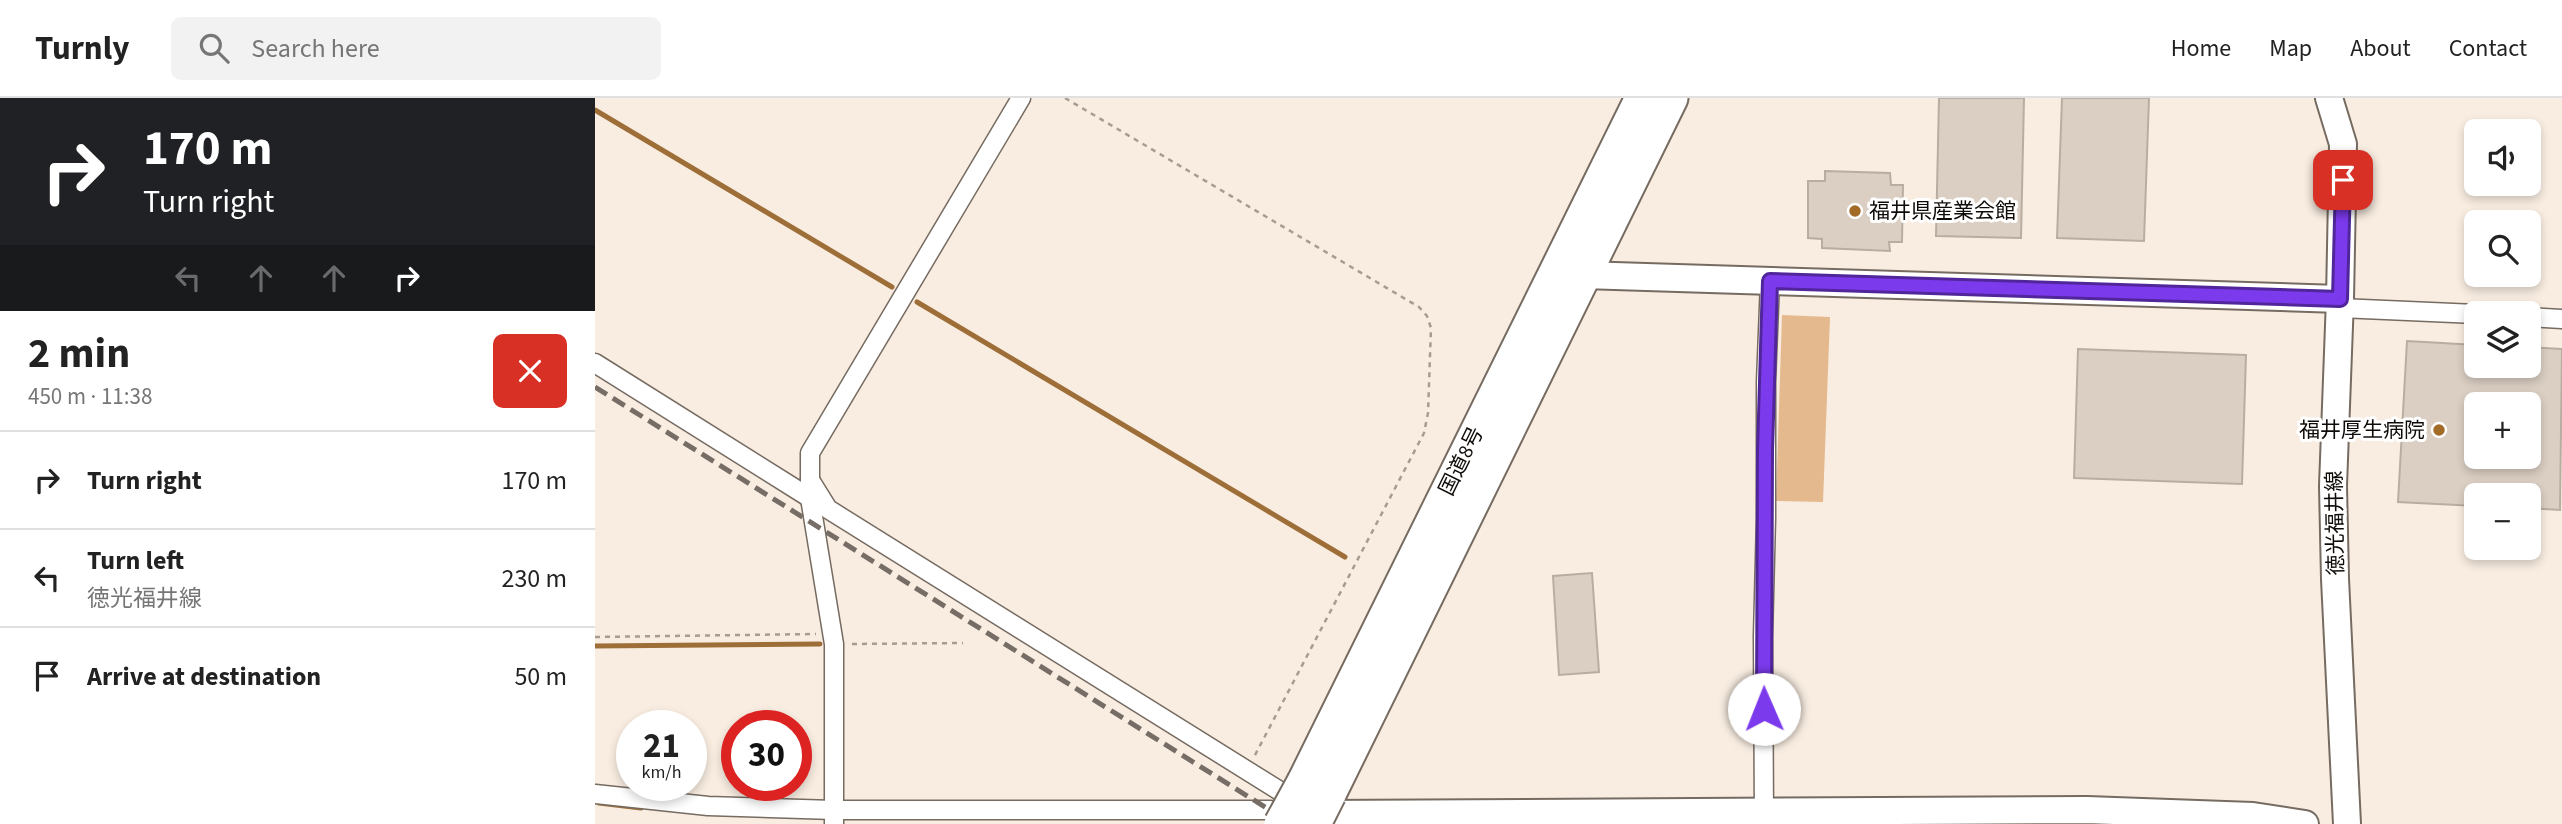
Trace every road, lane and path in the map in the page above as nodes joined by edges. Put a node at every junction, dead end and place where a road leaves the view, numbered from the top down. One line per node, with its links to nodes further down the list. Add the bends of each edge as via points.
1 (1021, 98): 13 (street, via 810,453)
2 (1065, 98): 17 (path, via 1419,307 1431,328 1424,433)
3 (1642, 98): 19 (highway, 国道8号)
4 (1671, 98): 6 (highway, 国道8号)
5 (2329, 98): 8 (street, 徳光福井線, via 2343,144)
6 (1583, 275): 7 (street); 19 (highway, 国道8号)
7 (1770, 281): 8 (street); 21 (street)
8 (2340, 303): 9 (street); 24 (street, 徳光福井線, via 2335,579)
9 (2464, 313)
10 (2541, 318): 11 (street)
11 (2562, 319)
12 (595, 363): 13 (street)
13 (810, 489): 15 (street); 17 (street, via 828,509)
14 (595, 637): 15 (path)
15 (833, 639): 16 (path); 20 (street)
16 (963, 643)
17 (1247, 770): 19 (street)
18 (595, 794): 20 (street)
19 (1316, 803): 20 (street, via 1269,810); 21 (street); 22 (highway, 国道8号, bridge)
20 (834, 817)
21 (1764, 818): 23 (street, via 2087,810 2253,816)
22 (1281, 824)
23 (2305, 824)
24 (2347, 824)

